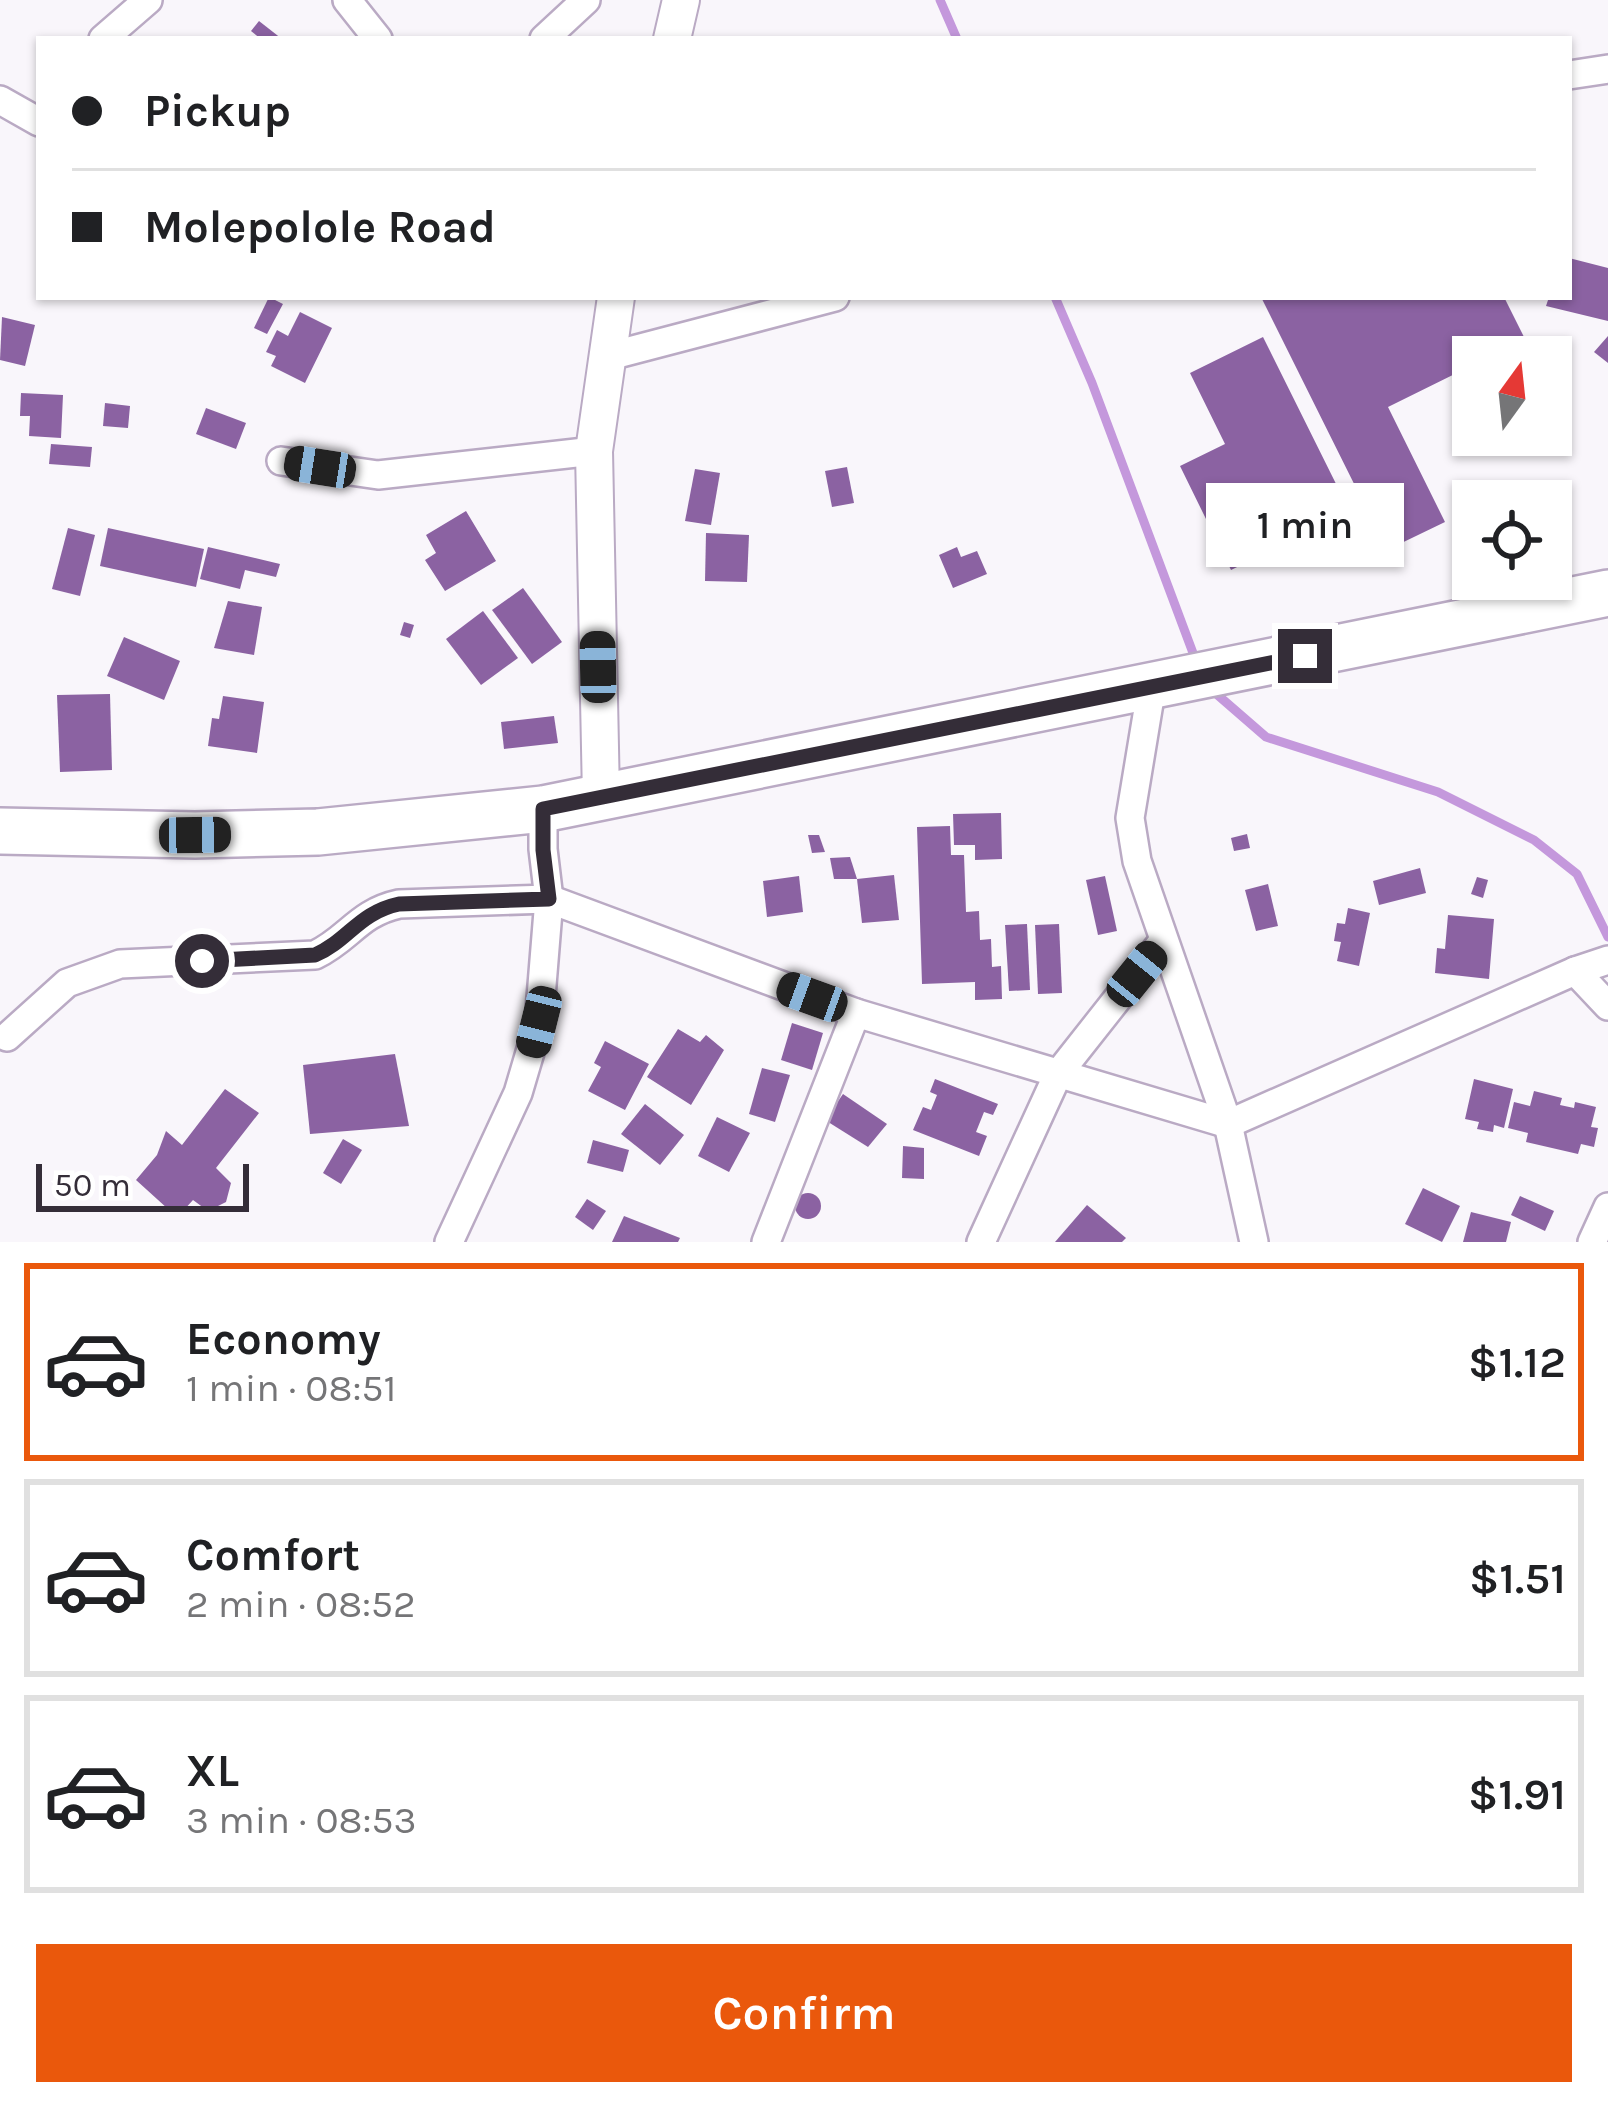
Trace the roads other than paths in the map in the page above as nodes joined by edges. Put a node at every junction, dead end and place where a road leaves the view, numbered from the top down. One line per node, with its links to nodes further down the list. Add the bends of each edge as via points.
1 (148, 0): 5 (street)
2 (346, 0): 6 (street)
3 (586, 0): 7 (street)
4 (681, 0): 8 (street)
5 (106, 36)
6 (375, 36)
7 (547, 36)
8 (673, 36)
9 (1608, 69): 10 (street)
10 (1572, 75)
11 (616, 300): 13 (street)
12 (824, 300): 13 (street)
13 (606, 358): 14 (street)
14 (594, 452): 15 (street, via 378,476); 18 (street)
15 (280, 461)
16 (1607, 597): 17 (main road)
17 (1151, 685): 18 (main road); 22 (street, via 1130,818)
18 (601, 797): 19 (main road)
19 (543, 809): 20 (main road, via 318,832); 21 (street)
20 (0, 831)
21 (549, 899): 26 (street); 27 (street, via 376,909 315,955 119,964 68,983); 31 (street, via 530,1059)
22 (1163, 941): 28 (street); 29 (street)
23 (1608, 960): 24 (street)
24 (1575, 970): 25 (street); 29 (street)
25 (1608, 1006)
26 (856, 1013): 28 (street); 32 (street)
27 (7, 1037)
28 (1058, 1074): 29 (street); 33 (street)
29 (1228, 1124): 34 (street)
30 (1608, 1207): 35 (street)
31 (449, 1242)
32 (766, 1242)
33 (981, 1242)
34 (1254, 1242)
35 (1592, 1242)

